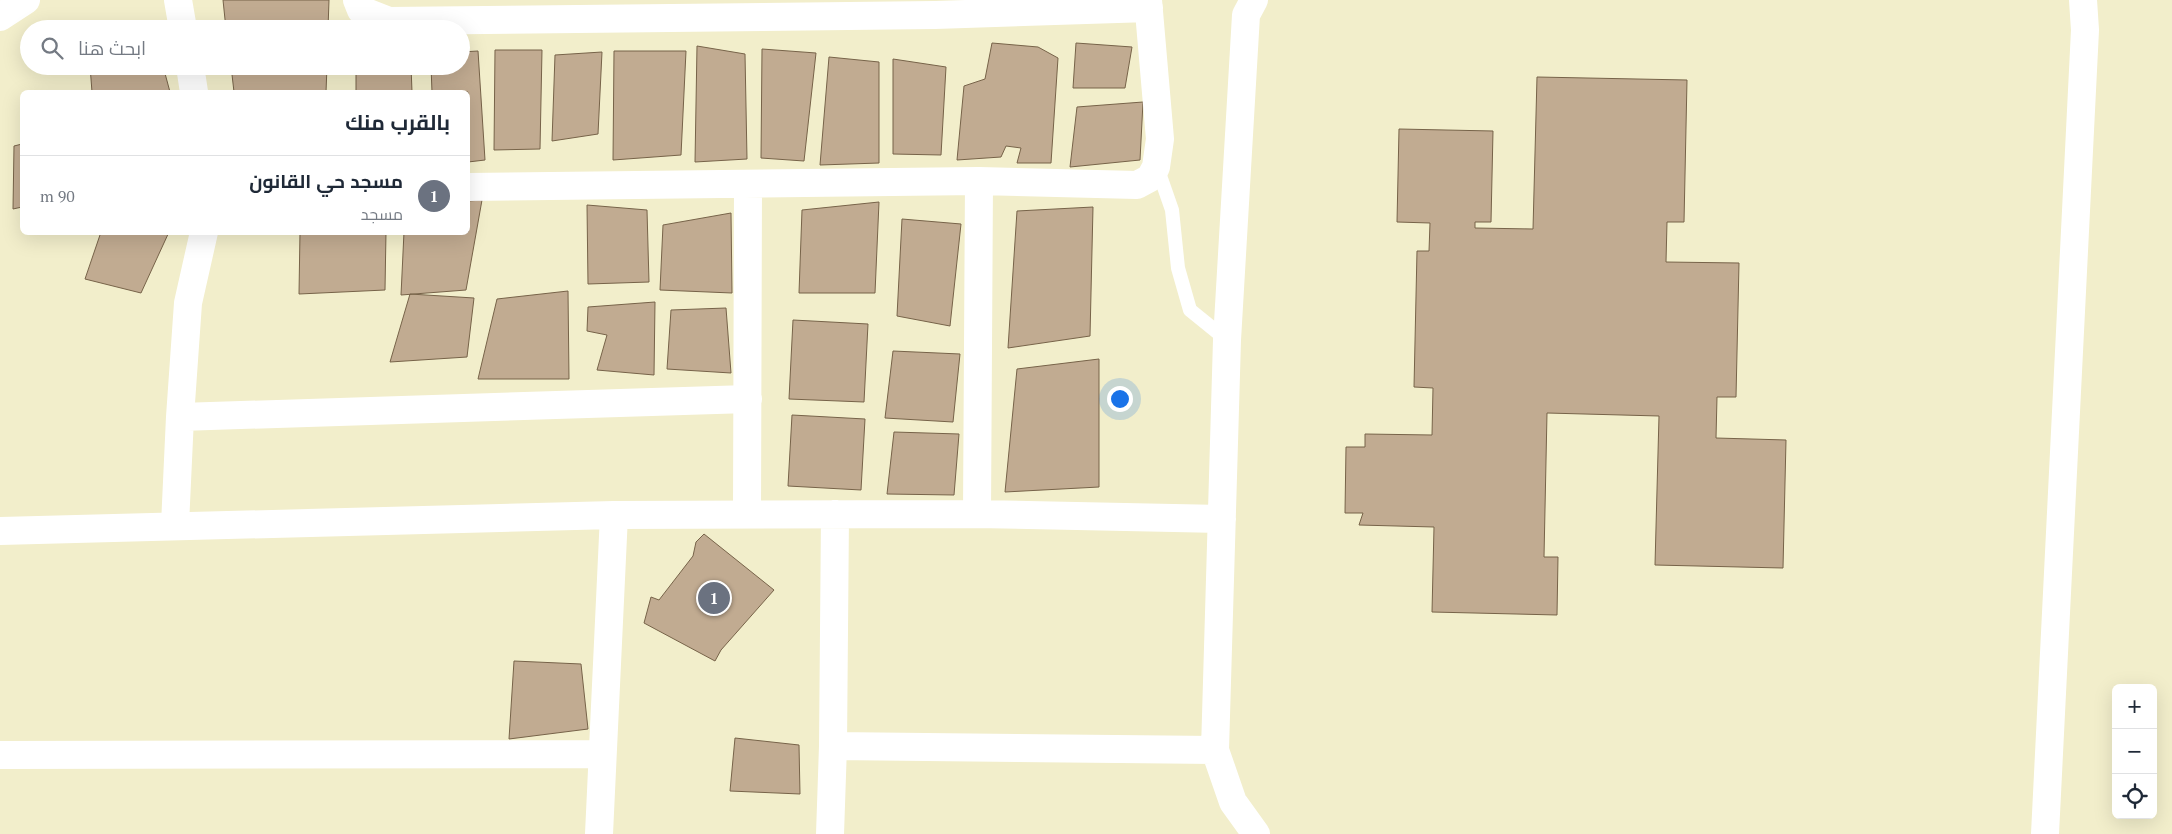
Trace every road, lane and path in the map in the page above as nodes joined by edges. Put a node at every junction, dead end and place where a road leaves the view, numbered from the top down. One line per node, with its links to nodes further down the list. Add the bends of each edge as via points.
1 (26, 0): 9 (street)
2 (178, 0): 10 (street)
3 (357, 0): 11 (street, via 361,10)
4 (1254, 0): 20 (street, via 1246,15)
5 (2083, 0): 37 (street, via 2084,40)
6 (1148, 4): 7 (street); 15 (street, via 1160,139)
7 (935, 8): 8 (street)
8 (697, 9): 12 (street)
9 (0, 17)
10 (181, 20)
11 (386, 20)
12 (415, 20)
13 (191, 75): 14 (street)
14 (194, 90)
15 (1156, 166): 16 (street, via 1150,178 1137,185); 20 (lane, via 1172,210 1178,268 1190,310)
16 (979, 181): 17 (street); 25 (street)
17 (748, 184): 18 (street); 21 (street)
18 (470, 187)
19 (203, 235): 22 (street, via 188,303)
20 (1227, 340): 27 (street)
21 (748, 399): 22 (street); 23 (street)
22 (180, 417): 28 (street)
23 (747, 514): 24 (street); 26 (street)
24 (835, 514): 25 (street); 30 (street)
25 (977, 514): 27 (street)
26 (614, 515): 28 (street); 32 (street)
27 (1222, 519): 31 (street)
28 (175, 525): 29 (street)
29 (0, 531)
30 (833, 746): 31 (street); 35 (street)
31 (1215, 750): 36 (street, via 1233,802)
32 (602, 754): 33 (street); 34 (street)
33 (0, 755)
34 (599, 834)
35 (830, 834)
36 (1256, 834)
37 (2045, 834)

